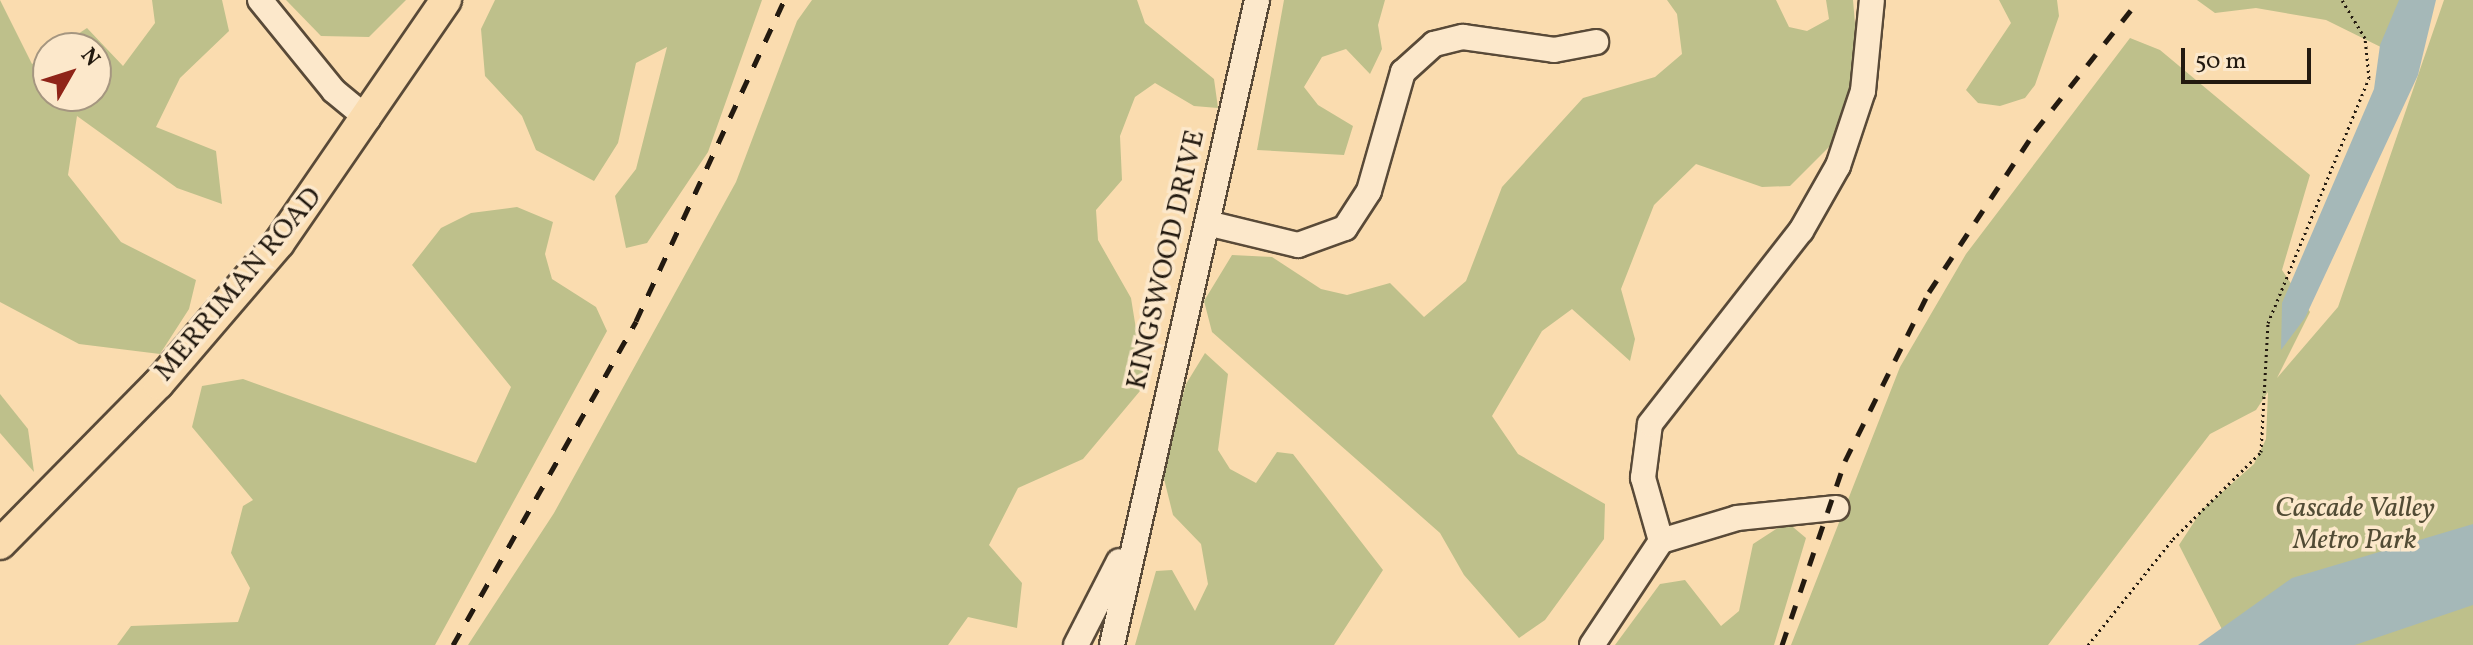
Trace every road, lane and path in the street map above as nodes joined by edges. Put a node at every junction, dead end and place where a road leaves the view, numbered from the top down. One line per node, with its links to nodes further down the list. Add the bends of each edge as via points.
1 (260, 0): 7 (street, via 334,91)
2 (446, 0): 7 (main road, MERRIMAN ROAD)
3 (1257, 0): 8 (street, KINGSWOOD DRIVE)
4 (1872, 0): 11 (street, via 1863,91 1822,199 1650,424 1643,478)
5 (2342, 0): 16 (path, via 2365,38 2369,78 2268,323 2266,439 2254,465 2184,527)
6 (1596, 42): 8 (street, via 1554,50 1480,38 1434,44 1403,72 1369,191 1345,228 1298,245)
7 (368, 119): 12 (main road, MERRIMAN ROAD, via 210,327)
8 (1207, 223): 10 (street, KINGSWOOD DRIVE)
9 (1836, 508): 11 (street, via 1791,509)
10 (1133, 534): 13 (street, KINGSWOOD DRIVE); 14 (street, KINGSWOOD DRIVE)
11 (1661, 541): 15 (street)
12 (0, 544)
13 (1076, 645)
14 (1112, 645)
15 (1592, 645)
16 (2088, 645)

